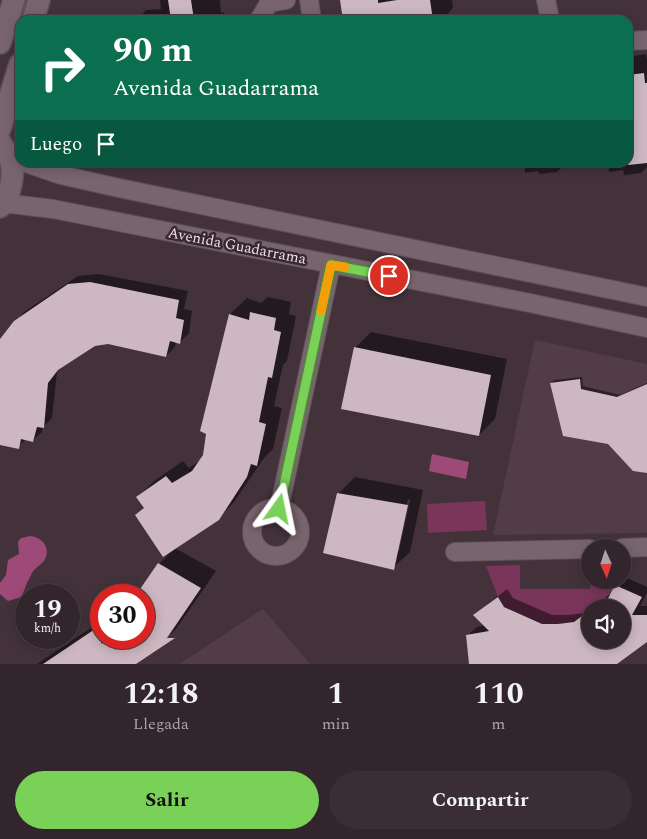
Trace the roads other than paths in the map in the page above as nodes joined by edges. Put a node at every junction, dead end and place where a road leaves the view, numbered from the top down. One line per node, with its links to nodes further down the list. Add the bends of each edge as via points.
1 (14, 0): 12 (street)
2 (39, 0): 6 (street)
3 (309, 0): 8 (street)
4 (546, 0): 9 (street)
5 (274, 1): 7 (street)
6 (34, 15)
7 (263, 15)
8 (311, 15)
9 (549, 15)
10 (647, 40): 11 (street)
11 (633, 41)
12 (0, 43)
13 (15, 80): 14 (street)
14 (0, 129)
15 (13, 156): 17 (street, via 10,189)
16 (41, 167): 19 (street, via 119,188)
17 (2, 205): 18 (street, Avenida Guadarrama, via 53,209)
18 (331, 265): 20 (street, Avenida Guadarrama); 21 (street)
19 (647, 297)
20 (647, 328)
21 (279, 509)
22 (647, 547): 23 (street)
23 (631, 548)
24 (581, 549): 25 (street)
25 (455, 552)

